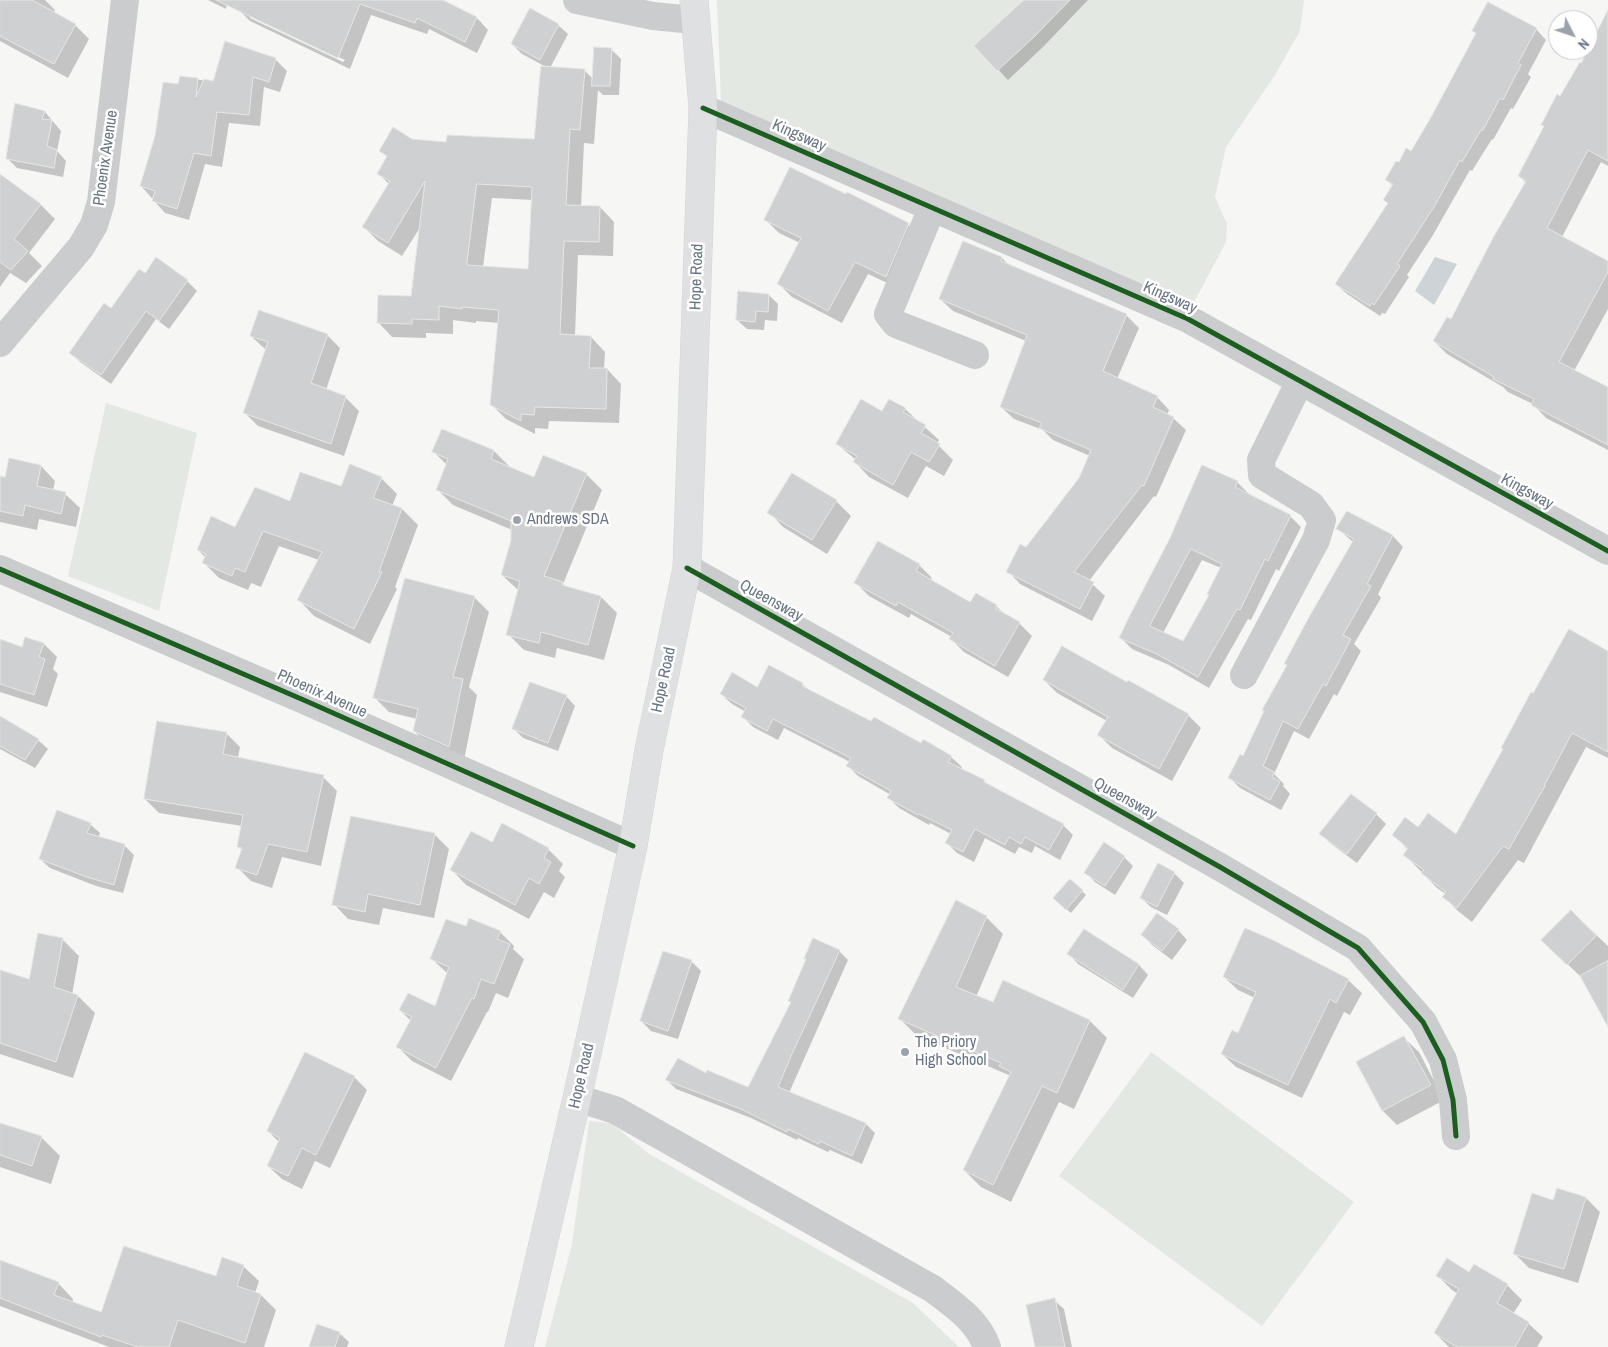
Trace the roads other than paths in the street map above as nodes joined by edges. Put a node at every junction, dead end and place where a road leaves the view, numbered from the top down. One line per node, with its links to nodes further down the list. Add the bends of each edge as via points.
1 (125, 0): 6 (street, Phoenix Avenue, via 102,202 94,225 81,246)
2 (577, 0): 3 (street, via 653,16)
3 (694, 10): 4 (main road, Hope Road)
4 (703, 108): 5 (street, Kingsway); 10 (main road, Hope Road)
5 (932, 208): 7 (street, via 888,314 896,324); 8 (street, Kingsway, via 1188,319)
6 (0, 343)
7 (975, 355)
8 (1300, 381): 9 (street, Kingsway); 12 (street, via 1261,460 1262,475 1312,505 1322,520 1316,540)
9 (1608, 551)
10 (687, 568): 13 (main road, Hope Road); 15 (street, Queensway, via 1212,862 1358,948 1423,1022 1443,1060 1453,1100)
11 (0, 569): 13 (street, Phoenix Avenue)
12 (1244, 675)
13 (633, 846): 14 (main road, Hope Road)
14 (578, 1098): 16 (main road, Hope Road); 17 (street, via 615,1110 933,1289 963,1311)
15 (1456, 1136)
16 (519, 1347)
17 (987, 1347)

